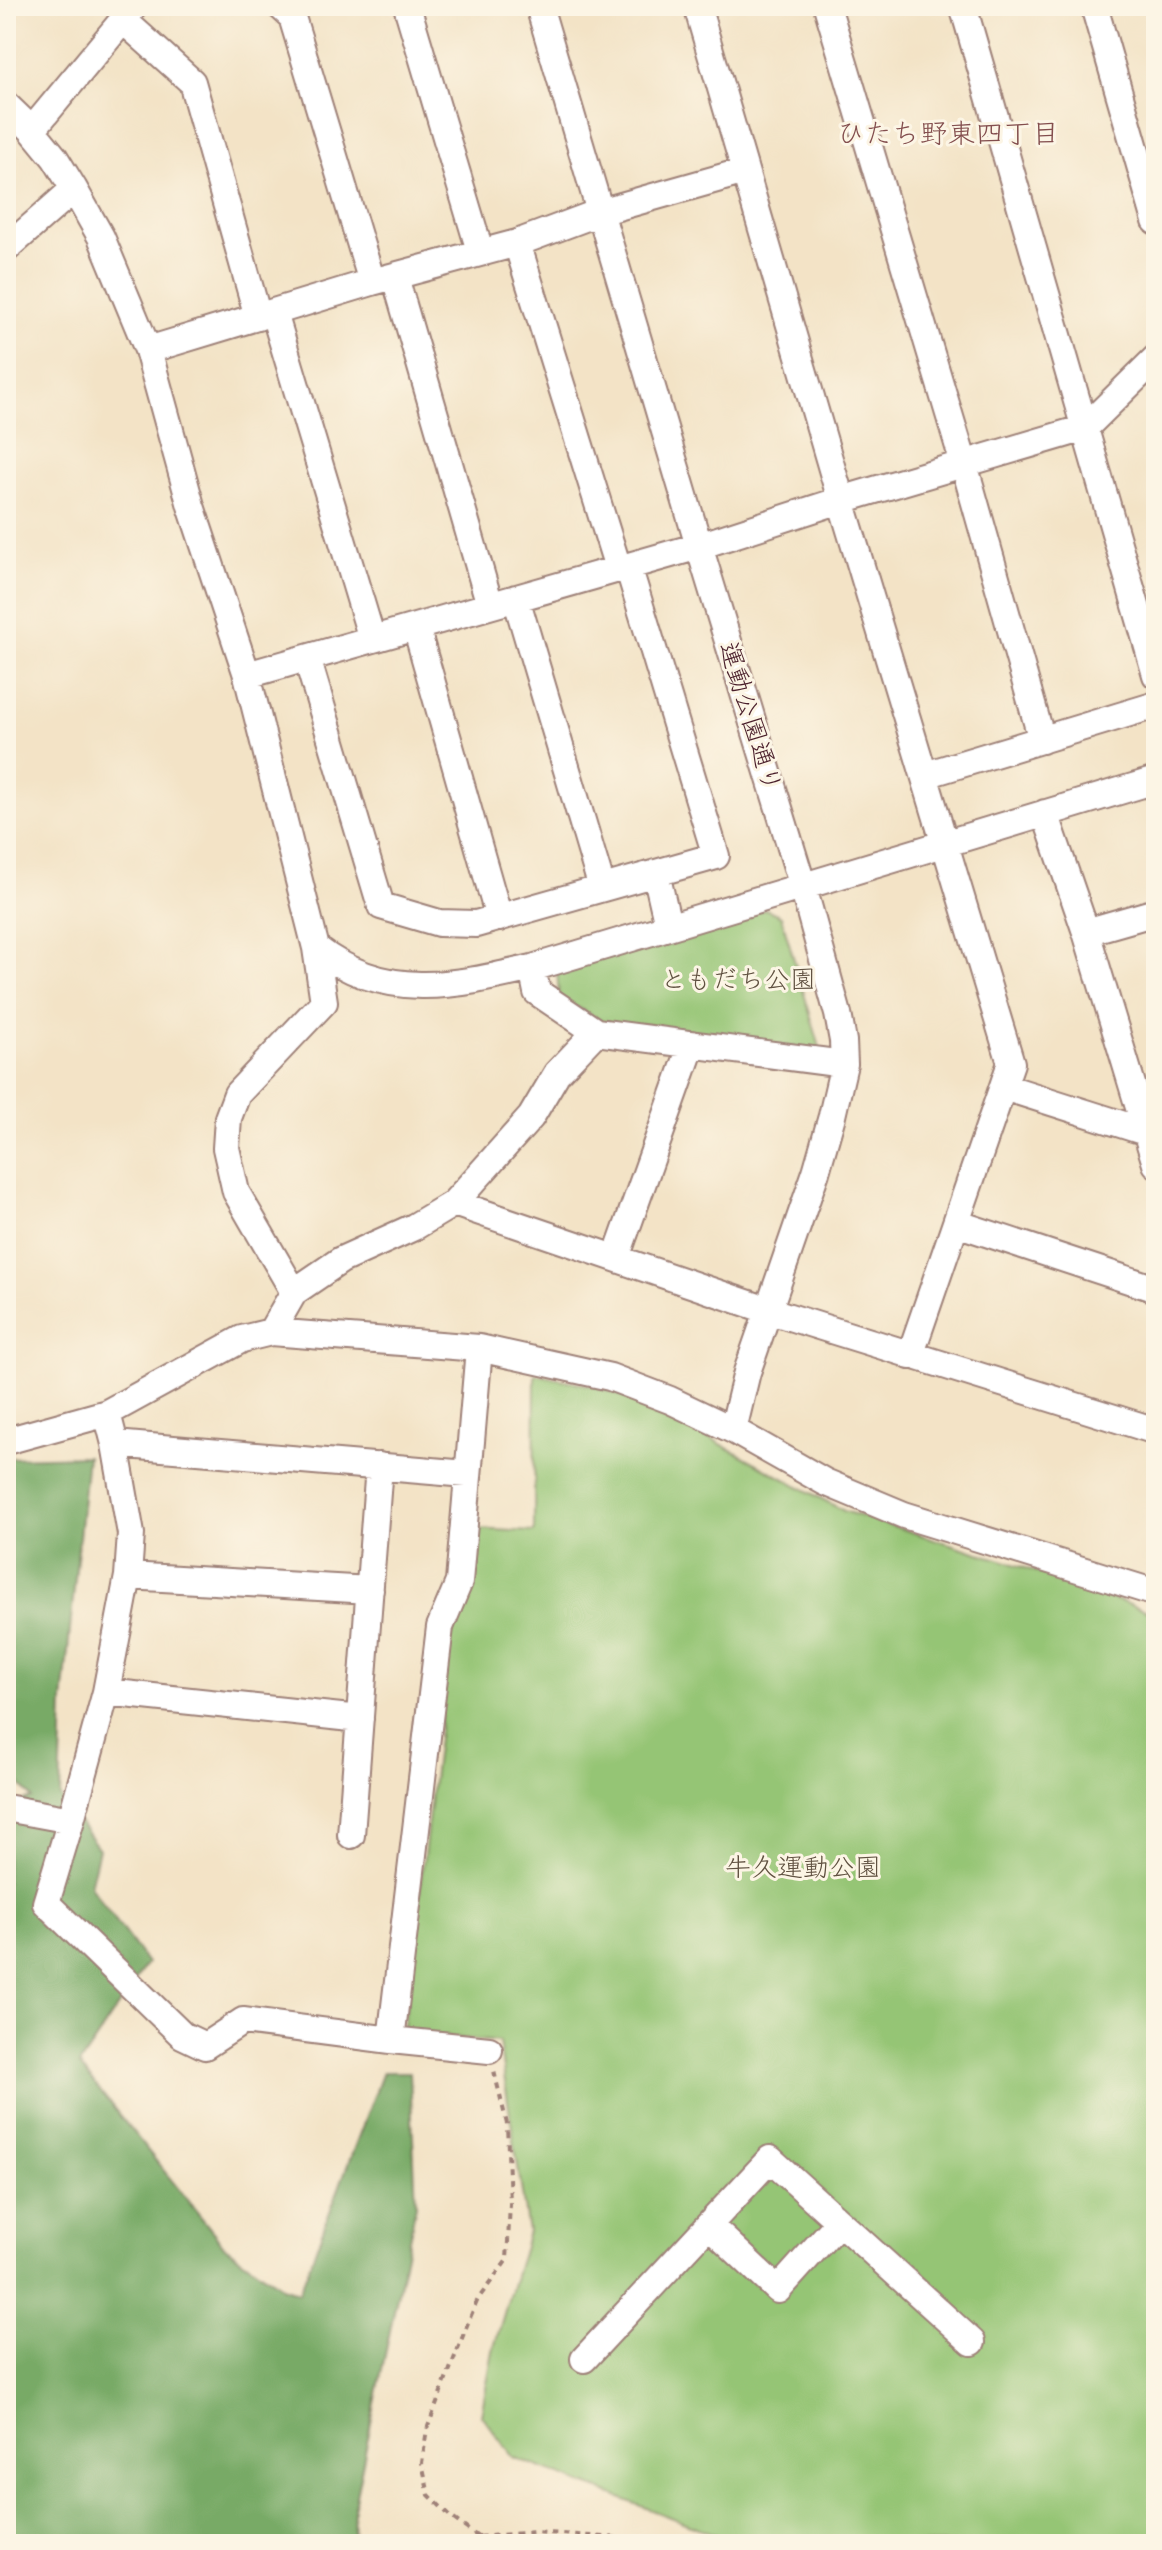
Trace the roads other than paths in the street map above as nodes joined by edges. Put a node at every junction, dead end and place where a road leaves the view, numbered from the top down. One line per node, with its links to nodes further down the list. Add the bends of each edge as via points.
1 (280, 6): 18 (street, via 292,17)
2 (407, 6): 17 (street)
3 (539, 6): 13 (street, 運動公園通り)
4 (697, 6): 11 (street)
5 (827, 6): 23 (street)
6 (963, 6): 22 (street)
7 (1094, 6): 14 (street)
8 (129, 13): 10 (street); 19 (street, via 192,82)
9 (6, 105): 10 (street)
10 (32, 130): 12 (street)
11 (745, 171): 13 (street); 24 (street)
12 (74, 189): 16 (street); 20 (street, via 101,237)
13 (600, 212): 15 (street); 25 (street, 運動公園通り)
14 (1156, 221)
15 (517, 243): 17 (street); 26 (street)
16 (6, 249)
17 (480, 251): 18 (street)
18 (383, 279): 19 (street); 28 (street)
19 (266, 315): 20 (street); 30 (street)
20 (148, 350): 32 (street, via 191,506)
21 (1156, 358): 22 (street)
22 (1085, 428): 23 (street); 33 (street)
23 (964, 464): 24 (street); 35 (street)
24 (841, 500): 25 (street); 36 (street)
25 (699, 546): 26 (street); 41 (street, 運動公園通り)
26 (623, 567): 27 (street); 40 (street, via 716,856)
27 (516, 598): 28 (street); 42 (street)
28 (490, 605): 29 (street)
29 (416, 627): 30 (street); 44 (street)
30 (372, 639): 31 (street)
31 (307, 658): 32 (street); 44 (street, via 381,906 439,923 476,924)
32 (247, 675): 47 (street)
33 (1156, 675)
34 (1156, 705): 35 (street)
35 (1042, 740): 36 (street)
36 (925, 775): 39 (street)
37 (1156, 780): 38 (street)
38 (1045, 813): 39 (street); 46 (street)
39 (944, 844): 41 (street); 52 (street, via 1011,1063)
40 (656, 873): 42 (street); 45 (street)
41 (803, 887): 45 (street); 51 (street, 運動公園通り, via 838,1014)
42 (602, 888): 44 (street)
43 (1156, 912): 46 (street)
44 (499, 918)
45 (668, 925): 48 (street)
46 (1086, 932): 53 (street)
47 (316, 948): 48 (street, via 359,973 412,987 472,982); 59 (street, via 324,1002 237,1094 228,1118 226,1148 236,1192)
48 (532, 968): 49 (street, via 537,992)
49 (596, 1032): 50 (street); 55 (street, via 557,1073 531,1117)
50 (692, 1044): 51 (street); 57 (street)
51 (844, 1064): 60 (street, 運動公園通り, via 816,1172)
52 (1004, 1087): 53 (street); 56 (street)
53 (1146, 1132): 54 (street)
54 (1156, 1164)
55 (454, 1203): 57 (street); 59 (street, via 341,1260)
56 (956, 1223): 58 (street); 63 (street)
57 (616, 1258): 60 (street)
58 (1156, 1289)
59 (294, 1292): 61 (street)
60 (767, 1310): 63 (street); 65 (street, 運動公園通り)
61 (271, 1332): 62 (street); 64 (street, via 242,1339)
62 (479, 1348): 65 (street, via 610,1377); 70 (street)
63 (910, 1356): 66 (street)
64 (107, 1413): 67 (street); 68 (street)
65 (733, 1430): 73 (street, via 825,1482 904,1515)
66 (1156, 1431)
67 (6, 1441)
68 (115, 1444): 69 (street); 71 (street, via 131,1534)
69 (379, 1466): 70 (street); 72 (street)
70 (467, 1474): 79 (street, via 459,1582 440,1627)
71 (128, 1576): 72 (street); 74 (street)
72 (370, 1590): 75 (street)
73 (1156, 1593)
74 (106, 1692): 75 (street); 77 (street)
75 (360, 1719): 78 (street)
76 (6, 1808): 77 (street)
77 (71, 1820): 79 (street, via 46,1903 182,2035 205,2046 243,2021)
78 (351, 1835)
79 (391, 2040): 80 (street)
80 (489, 2050)
81 (839, 2222): 82 (street, via 770,2159); 82 (street, via 778,2290); 83 (street)
82 (709, 2225): 84 (street)
83 (972, 2342)
84 (584, 2359)

